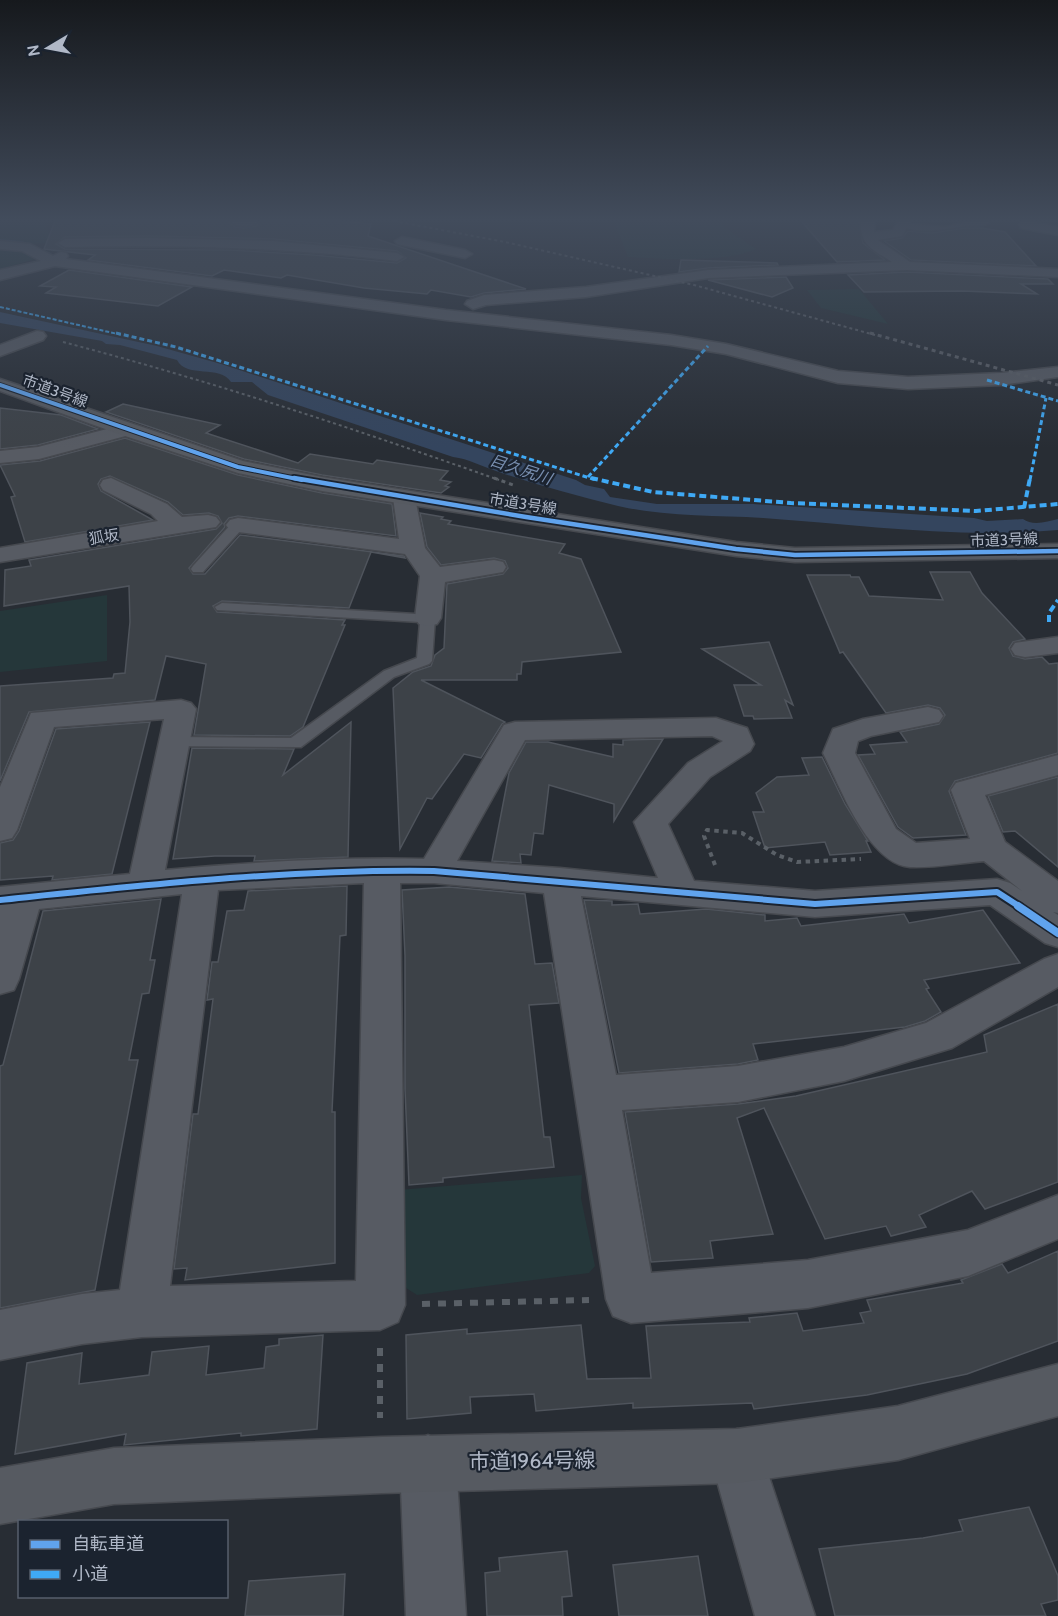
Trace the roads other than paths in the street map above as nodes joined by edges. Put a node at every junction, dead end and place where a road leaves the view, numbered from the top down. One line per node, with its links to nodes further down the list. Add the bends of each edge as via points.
1 (315, 296): 3 (street)
2 (530, 296): 3 (street, via 484,300)
3 (446, 315): 6 (street, via 680,341 838,377 908,383 1001,380)
4 (37, 336): 5 (street)
5 (0, 351)
6 (1058, 372)
7 (0, 385): 8 (street, 市道3号線)
8 (126, 430): 9 (street, via 39,453); 11 (street, 市道3号線, via 238,467)
9 (0, 457)
10 (111, 485): 13 (street, via 159,509)
11 (404, 498): 16 (street); 17 (street, 市道3号線, via 765,553 823,556)
12 (208, 522): 13 (street, 狐坂)
13 (176, 525): 18 (street, 狐坂)
14 (238, 525): 16 (street); 20 (lane)
15 (0, 530): 18 (street)
16 (413, 548): 21 (street)
17 (1058, 550)
18 (5, 554)
19 (494, 567): 21 (street)
20 (198, 569)
21 (434, 576): 23 (street)
22 (222, 607): 23 (lane)
23 (428, 618): 27 (lane, via 424,661 389,674 295,743)
24 (1055, 631): 25 (street)
25 (1025, 649)
26 (928, 716): 30 (street, via 862,728 844,736 839,753 883,836 909,855)
27 (175, 742): 29 (street, via 181,709 42,720); 35 (street)
28 (1058, 765): 30 (street, via 967,790)
29 (0, 830)
30 (991, 849): 38 (street)
31 (382, 869): 32 (street); 33 (street); 44 (street, via 380,1305)
32 (434, 871): 34 (street); 36 (street, via 515,731 717,727 736,735 738,744 699,770 651,822)
33 (202, 880): 35 (street); 44 (street)
34 (560, 880): 36 (street); 42 (street)
35 (145, 884): 37 (street)
36 (681, 891): 39 (street, via 814,903 996,892)
37 (12, 899): 41 (street)
38 (1058, 900)
39 (1058, 933)
40 (1058, 969): 42 (street, via 938,1036 844,1064 738,1084)
41 (0, 979)
42 (598, 1094): 43 (street, via 631,1299 808,1284 968,1253)
43 (1058, 1216)
44 (142, 1312): 45 (street, via 82,1318)
45 (0, 1335)
46 (1058, 1390): 47 (street, 市道1964号線, via 898,1433)
47 (737, 1456): 48 (street, 市道1964号線); 51 (street)
48 (428, 1463): 49 (street, 市道1964号線, via 114,1476); 50 (street)
49 (0, 1496)
50 (436, 1616)
51 (785, 1616)

